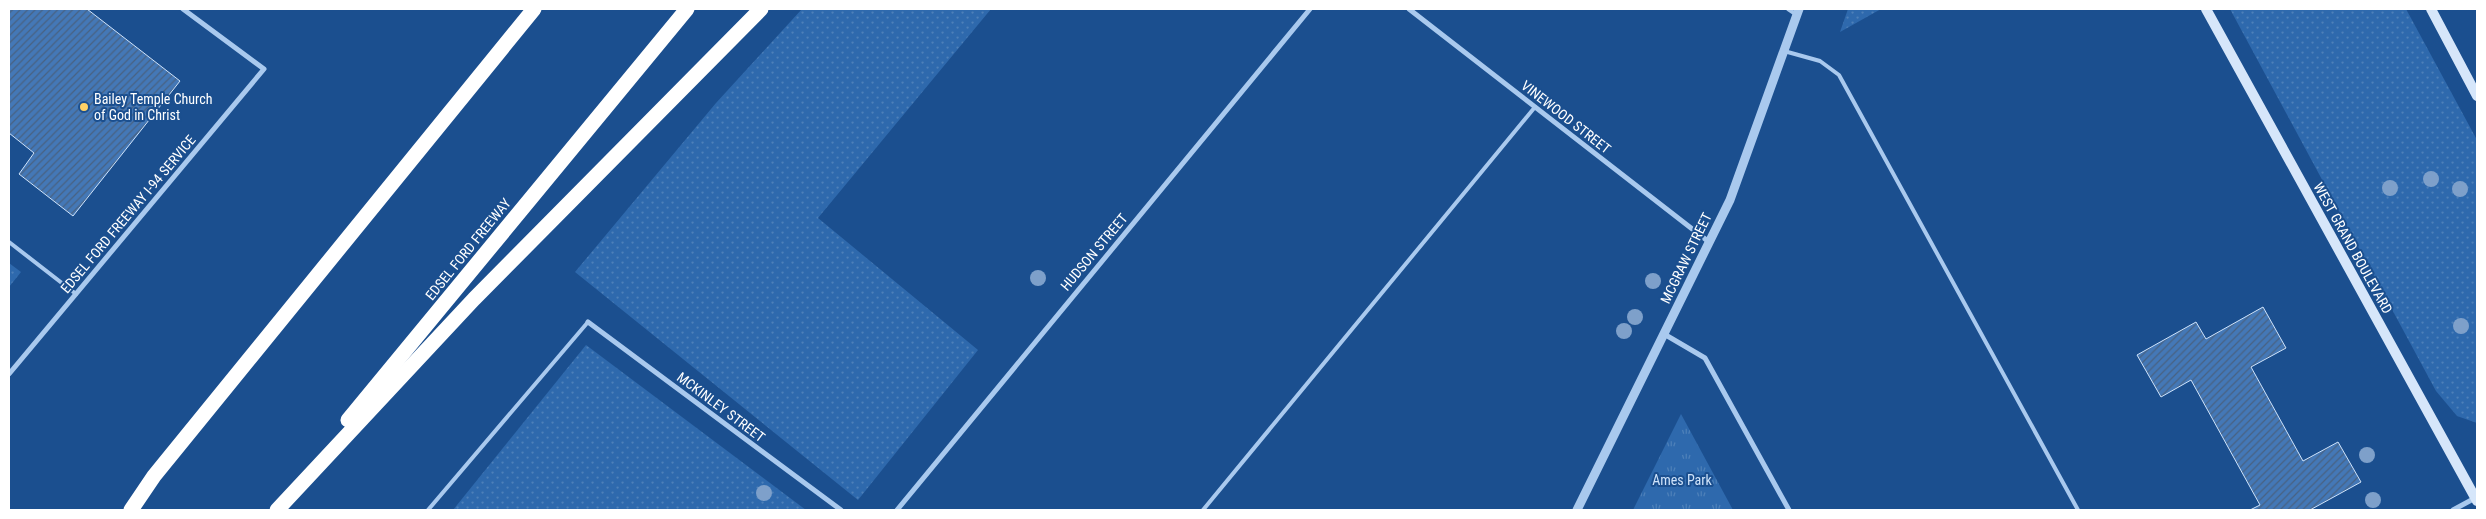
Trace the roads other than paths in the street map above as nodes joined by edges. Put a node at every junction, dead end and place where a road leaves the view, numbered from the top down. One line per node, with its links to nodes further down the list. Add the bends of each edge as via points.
1 (183, 9): 18 (street, EDSEL FORD FREEWAY I-94 SERVICE, via 264,69)
2 (524, 9): 12 (highway)
3 (534, 9): 12 (highway)
4 (687, 9): 24 (highway, EDSEL FORD FREEWAY)
5 (761, 9): 24 (highway, via 474,299)
6 (1310, 9): 27 (street, HUDSON STREET)
7 (1409, 9): 15 (street, VINEWOOD STREET)
8 (1788, 9): 11 (lane)
9 (2206, 9): 22 (main road, WEST GRAND BOULEVARD)
10 (2431, 9): 14 (main road)
11 (1798, 12): 13 (street, MCGRAW STREET)
12 (506, 45): 23 (highway, via 154,476)
13 (1784, 51): 17 (street, MCGRAW STREET, via 1730,200); 31 (lane, via 1820,61 1839,75)
14 (2477, 96)
15 (1534, 107): 17 (street, VINEWOOD STREET); 28 (lane)
16 (9, 242): 18 (lane)
17 (1709, 242): 20 (street, MCGRAW STREET)
18 (76, 294): 21 (street, EDSEL FORD FREEWAY I-94 SERVICE)
19 (588, 322): 25 (lane); 26 (street, MCKINLEY STREET)
20 (1664, 334): 29 (street, MCGRAW STREET); 30 (street, via 1705,358)
21 (9, 374)
22 (2477, 499): 32 (street)
23 (131, 510)
24 (276, 510)
25 (428, 510)
26 (841, 510)
27 (897, 510)
28 (1203, 510)
29 (1577, 510)
30 (1789, 510)
31 (2078, 510)
32 (2453, 510)

